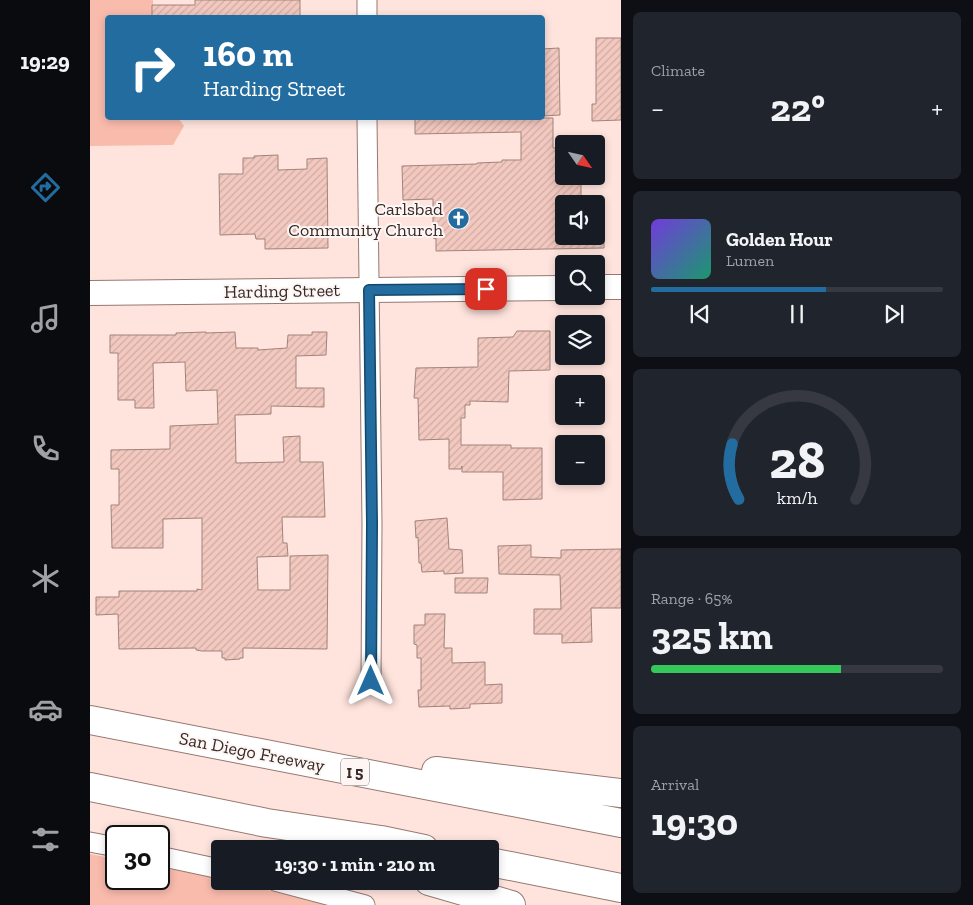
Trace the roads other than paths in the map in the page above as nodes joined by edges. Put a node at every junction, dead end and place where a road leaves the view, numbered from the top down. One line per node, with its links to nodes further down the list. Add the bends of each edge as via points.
1 (367, 0): 2 (street)
2 (367, 15)
3 (367, 120): 7 (street)
4 (605, 287): 5 (main road)
5 (620, 287)
6 (555, 288): 7 (main road, Harding Street)
7 (369, 290): 8 (main road, Harding Street); 9 (street)
8 (90, 293)
9 (371, 681)
10 (90, 720): 11 (highway, San Diego Freeway / I 5)
11 (228, 747): 13 (highway); 15 (highway, San Diego Freeway / I 5)
12 (90, 786): 14 (highway)
13 (620, 793)
14 (267, 823): 16 (highway); 17 (highway)
15 (620, 823)
16 (297, 840)
17 (380, 840)
18 (90, 842): 19 (street)
19 (105, 845)
20 (170, 858): 22 (street)
21 (499, 864): 23 (highway)
22 (211, 867)
23 (620, 888)
24 (309, 890): 26 (street)
25 (460, 890): 27 (highway)
26 (365, 905)
27 (511, 905)

